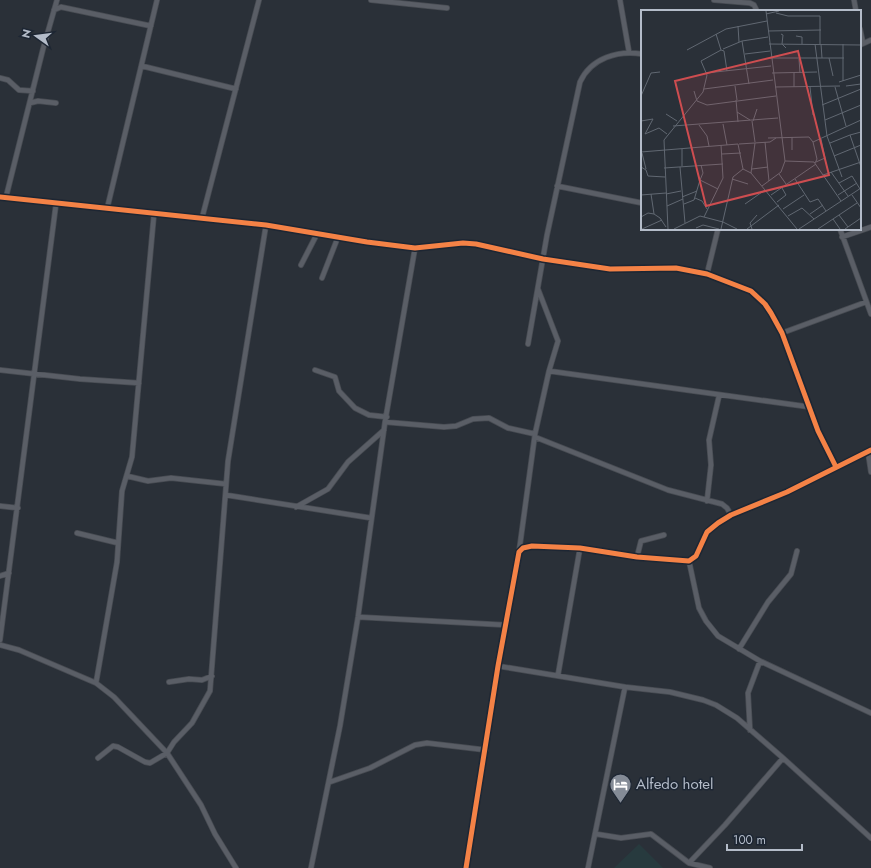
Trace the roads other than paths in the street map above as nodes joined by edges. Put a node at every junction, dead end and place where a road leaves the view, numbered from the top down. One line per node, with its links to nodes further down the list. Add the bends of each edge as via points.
1 (57, 0): 9 (street)
2 (157, 0): 12 (street)
3 (259, 0): 19 (street)
4 (371, 0): 8 (street)
5 (620, 0): 15 (street)
6 (714, 0): 10 (street, via 750,3)
7 (854, 0): 11 (street)
8 (447, 8)
9 (54, 10): 12 (street, via 61,7); 20 (street)
10 (756, 10)
11 (856, 10)
12 (151, 26): 17 (street)
13 (871, 40): 14 (street)
14 (862, 44)
15 (629, 52): 16 (street); 23 (street, via 594,63 583,76 578,87 572,125)
16 (641, 54)
17 (142, 66): 19 (street); 28 (street)
18 (0, 78): 20 (street, via 8,80 19,90)
19 (236, 89): 30 (street)
20 (33, 91): 21 (street)
21 (30, 103): 22 (street); 25 (street)
22 (56, 103)
23 (557, 186): 26 (street); 39 (street)
24 (0, 196): 25 (street)
25 (6, 197): 27 (street)
26 (641, 203)
27 (56, 204): 28 (street); 51 (street)
28 (108, 209): 29 (street)
29 (154, 214): 30 (street); 52 (street)
30 (202, 218): 31 (street)
31 (266, 225): 35 (street); 62 (street)
32 (871, 227): 37 (street)
33 (718, 230): 41 (street)
34 (840, 230): 37 (street)
35 (318, 234): 36 (street); 40 (street)
36 (338, 237): 38 (street); 42 (street)
37 (842, 237): 44 (street)
38 (415, 248): 39 (street, via 476,244); 55 (street)
39 (543, 259): 41 (street, via 610,270 676,268); 43 (street)
40 (301, 265)
41 (707, 274): 46 (street, via 742,287 759,297 772,313)
42 (322, 278)
43 (538, 288): 47 (street); 50 (street, via 558,341)
44 (866, 302): 45 (street); 46 (street)
45 (871, 314)
46 (782, 332): 54 (street)
47 (528, 344)
48 (0, 370): 51 (street)
49 (315, 370): 55 (street, via 335,377 339,391 358,410)
50 (549, 371): 53 (street); 57 (street)
51 (35, 375): 52 (street); 67 (street)
52 (139, 383): 61 (street, via 132,457)
53 (719, 396): 54 (street); 64 (street, via 709,440 711,465)
54 (810, 407): 59 (street, via 818,431)
55 (386, 420): 56 (street); 57 (street, via 444,427 456,426 473,419 489,418 508,428)
56 (384, 430): 66 (street, via 345,465 328,489); 69 (street)
57 (535, 436): 64 (street, via 668,490); 75 (street)
58 (870, 451): 59 (street); 60 (street)
59 (836, 467): 68 (street, via 787,492)
60 (871, 472)
61 (127, 476): 62 (street, via 148,481 171,478); 72 (street, via 122,491)
62 (226, 484): 63 (street)
63 (226, 495): 66 (street); 88 (street)
64 (707, 500): 68 (street, via 725,505)
65 (0, 506): 67 (street)
66 (296, 507): 69 (street)
67 (18, 508): 78 (street)
68 (731, 515): 77 (street, via 707,532 696,556)
69 (371, 518): 80 (street)
70 (76, 533): 72 (street)
71 (664, 536): 76 (street, via 641,541)
72 (118, 543): 90 (street, via 115,578)
73 (580, 548): 75 (street, via 532,546); 76 (street); 87 (street)
74 (797, 551): 84 (street, via 791,574 768,602)
75 (519, 552): 81 (street)
76 (636, 557): 77 (street)
77 (689, 561): 84 (street, via 700,608 706,621 718,636)
78 (10, 573): 79 (street); 82 (street)
79 (0, 576)
80 (358, 617): 81 (street); 98 (street)
81 (506, 625): 86 (street)
82 (0, 640)
83 (0, 644): 90 (street)
84 (738, 649): 85 (street)
85 (760, 661): 92 (street); 93 (street, via 748,693)
86 (498, 666): 87 (street); 94 (street)
87 (558, 675): 91 (street)
88 (212, 676): 89 (street, via 202,680); 95 (street, via 210,690 195,718)
89 (169, 682)
90 (96, 683): 95 (street, via 114,697)
91 (625, 687): 93 (street, via 670,692 703,700 737,718); 99 (street)
92 (871, 713)
93 (750, 730): 97 (street)
94 (486, 750): 98 (street, via 432,744 415,745 370,768); 104 (street)
95 (167, 753): 96 (street, via 150,763 112,746); 102 (street, via 201,805)
96 (98, 758)
97 (783, 758): 100 (street); 101 (street)
98 (330, 782): 103 (street)
99 (596, 834): 101 (street, via 616,838 651,834); 105 (street)
100 (871, 838)
101 (689, 863): 106 (street)
102 (236, 868)
103 (311, 868)
104 (466, 868)
105 (588, 868)
106 (710, 868)

